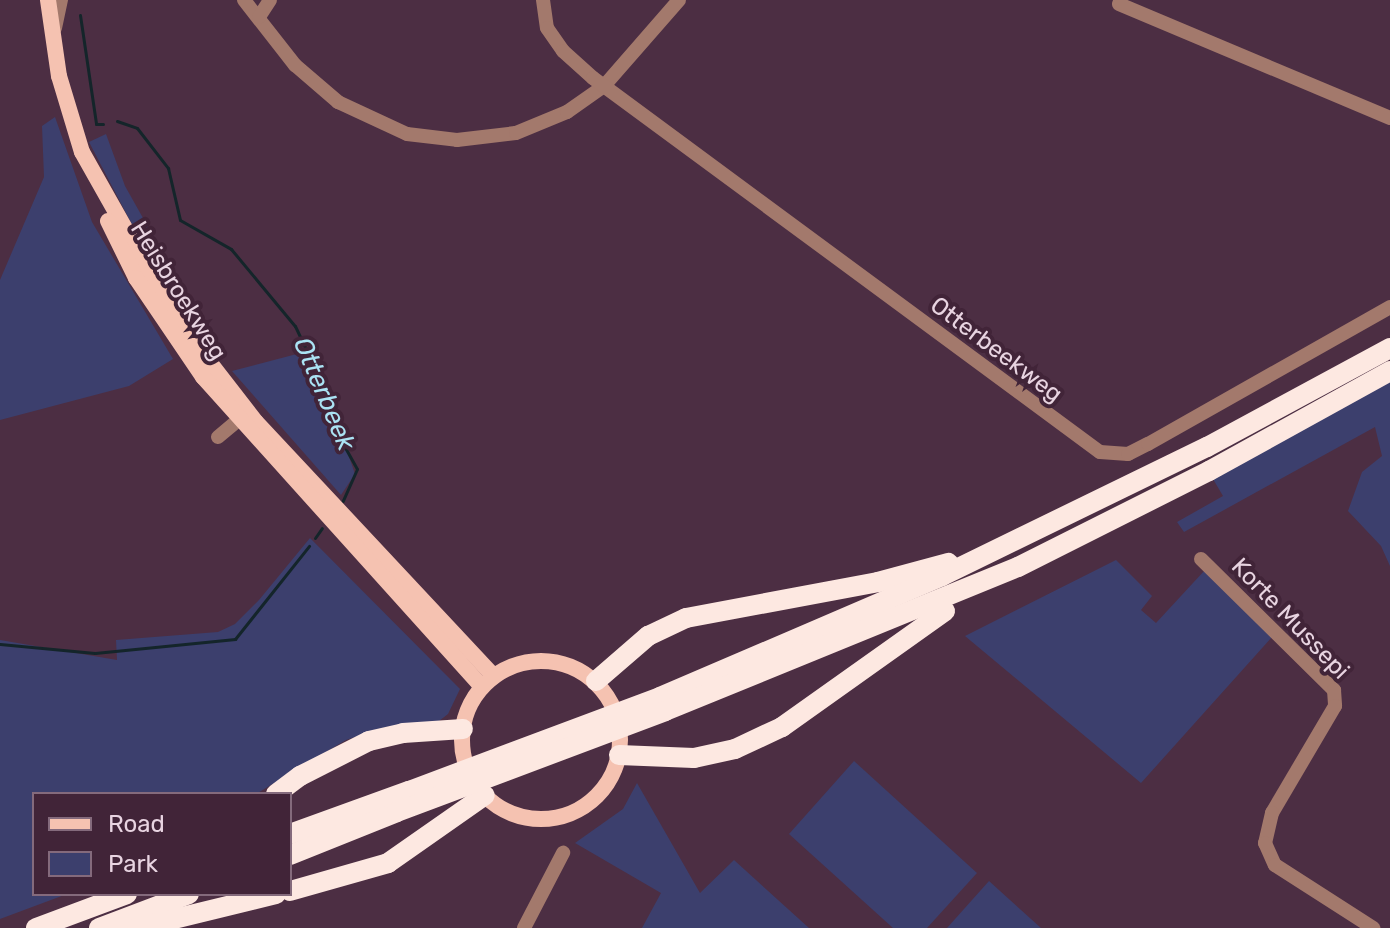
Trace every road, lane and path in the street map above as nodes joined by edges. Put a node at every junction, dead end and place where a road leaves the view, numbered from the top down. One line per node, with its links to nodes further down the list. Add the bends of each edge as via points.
1 (48, 0): 9 (main road, Heisbroekweg)
2 (61, 0): 9 (street)
3 (244, 0): 8 (street)
4 (270, 0): 8 (street)
5 (543, 0): 10 (street, Otterbeekweg, via 547,28 563,51)
6 (679, 0): 10 (street)
7 (1119, 4): 11 (street)
8 (259, 17): 10 (street, via 313,83 361,116 407,134 457,140 516,133 567,112)
9 (53, 40): 15 (main road, Heisbroekweg, via 69,113 94,178 176,319)
10 (604, 86): 12 (street, Otterbeekweg, via 1100,452 1113,455 1138,449)
11 (1390, 118)
12 (1390, 307)
13 (1390, 348): 17 (highway, via 1235,433)
14 (1390, 371): 19 (highway, via 1209,471)
15 (243, 416): 16 (street); 20 (main road, Heisbroekweg)
16 (218, 437)
17 (992, 552): 21 (highway, via 878,582 686,618 648,636); 22 (highway)
18 (1201, 559): 40 (street, Korte Mussepi, via 1334,690 1335,706 1272,813 1265,843 1275,865)
19 (983, 582): 22 (highway); 24 (highway, via 782,727 735,749 694,758)
20 (488, 681): 21 (main road, via 521,663 552,661); 23 (main road)
21 (596, 681): 24 (main road, via 616,714)
22 (662, 704): 27 (highway, bridge); 29 (highway, bridge)
23 (463, 729): 25 (highway, via 369,741); 26 (main road, via 467,770)
24 (619, 755): 26 (main road, via 602,790 567,814 526,817)
25 (279, 792)
26 (485, 795): 30 (highway, via 388,863)
27 (292, 833)
28 (563, 853): 39 (street)
29 (292, 854)
30 (292, 890)
31 (106, 896): 35 (highway)
32 (122, 896): 35 (highway)
33 (184, 896): 37 (highway)
34 (268, 896): 38 (highway)
35 (87, 909): 36 (highway)
36 (36, 928)
37 (99, 928)
38 (137, 928)
39 (524, 928)
40 (1373, 928)

